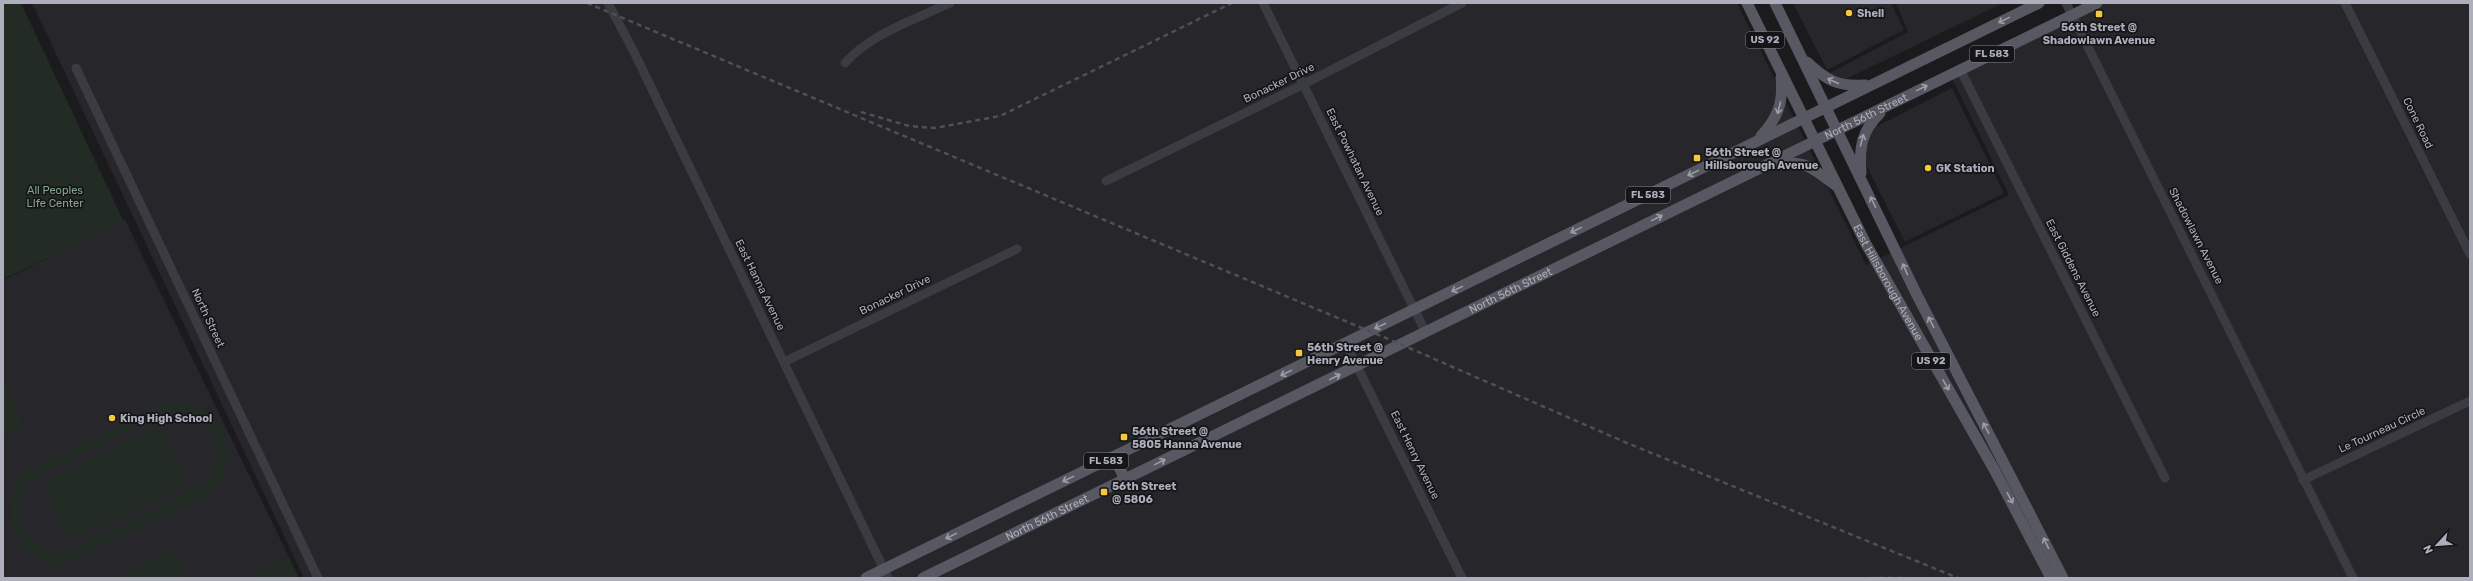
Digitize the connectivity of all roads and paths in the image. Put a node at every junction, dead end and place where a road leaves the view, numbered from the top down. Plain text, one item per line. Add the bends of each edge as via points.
1 (608, 3) edge
2 (950, 3) edge
3 (1263, 3) edge
4 (1462, 3) edge
5 (1747, 3) edge
6 (1775, 3) edge
7 (2039, 3) edge
8 (2066, 3) edge
9 (2097, 3) edge
10 (2345, 3) edge
11 (2072, 16) junction
12 (1801, 56) junction
13 (845, 63) dead end
14 (76, 68) dead end
15 (1960, 69) junction
16 (1780, 70) junction
17 (1304, 84) junction
18 (1871, 85) junction
19 (1887, 106) junction
20 (1826, 107) junction
21 (1804, 119) junction
22 (1837, 130) junction
23 (1815, 141) junction
24 (1756, 142) junction
25 (1769, 164) junction
26 (1861, 178) junction
27 (1106, 181) dead end
28 (1839, 188) junction
29 (1017, 249) dead end
30 (2470, 254) edge
31 (1414, 310) junction
32 (1425, 331) junction
33 (1346, 344) junction
34 (784, 362) junction
35 (1357, 366) junction
36 (2470, 401) edge
37 (1114, 457) junction
38 (2165, 478) dead end
39 (1125, 479) junction
40 (2303, 480) junction
41 (886, 574) edge
42 (318, 578) edge
43 (866, 578) edge
44 (923, 578) edge
45 (1462, 578) edge
46 (2051, 578) edge
47 (2063, 578) edge
48 (2353, 578) edge

1 - 34 street, East Hanna Avenue
2 - 13 street via 871,40
3 - 17 street, East Powhatan Avenue
4 - 17 street, Bonacker Drive
5 - 16 main road, East Hillsborough Avenue / US 92
6 - 12 main road, East Hillsborough Avenue / US 92
7 -> 18 main road, FL 583
8 - 11 street, Shadowlawn Avenue
9 - 11 main road, North 56th Street / FL 583
10 - 30 street, Cone Road
11 - 15 main road, North 56th Street / FL 583
11 - 40 street, Shadowlawn Avenue
18 -> 12 main road via 1848,86 1834,82 1821,75
12 - 20 main road, East Hillsborough Avenue / US 92
14 - 42 street, North Street
19 -> 15 main road, North 56th Street / FL 583
15 - 38 street, East Giddens Avenue
16 - 21 main road, East Hillsborough Avenue / US 92
16 -> 24 main road via 1782,90 1779,111 1772,124
17 - 27 street, Bonacker Drive
17 - 31 street, East Powhatan Avenue
18 - 20 main road, FL 583
19 - 22 main road, North 56th Street / FL 583
26 -> 19 main road via 1859,150 1863,134 1870,122
20 - 21 main road, FL 583
20 - 22 main road, East Hillsborough Avenue / US 92
21 - 23 main road, East Hillsborough Avenue / US 92
21 - 24 main road, FL 583
22 - 23 main road, North 56th Street / FL 583
22 - 26 main road, East Hillsborough Avenue / US 92
23 - 25 main road, North 56th Street / FL 583
23 - 28 main road, East Hillsborough Avenue / US 92
24 -> 31 main road, FL 583
25 - 28 main road via 1797,162 1809,166
32 -> 25 main road, North 56th Street / FL 583
47 -> 26 main road, East Hillsborough Avenue / US 92 via 1917,295
28 -> 46 main road, East Hillsborough Avenue / US 92 via 1880,269 1995,471
29 - 34 street, Bonacker Drive
31 - 32 street, East Powhatan Avenue
31 -> 33 main road, FL 583
32 - 35 main road, North 56th Street / FL 583
33 - 35 street, East Henry Avenue
33 -> 37 main road, FL 583
34 - 41 street, East Hanna Avenue
39 -> 35 main road, North 56th Street / FL 583
35 - 45 street, East Henry Avenue
36 - 40 street, Le Tourneau Circle
37 - 39 main road
37 -> 41 main road, FL 583
39 - 44 main road, North 56th Street / FL 583
40 - 48 street, Shadowlawn Avenue
41 - 43 main road, FL 583

